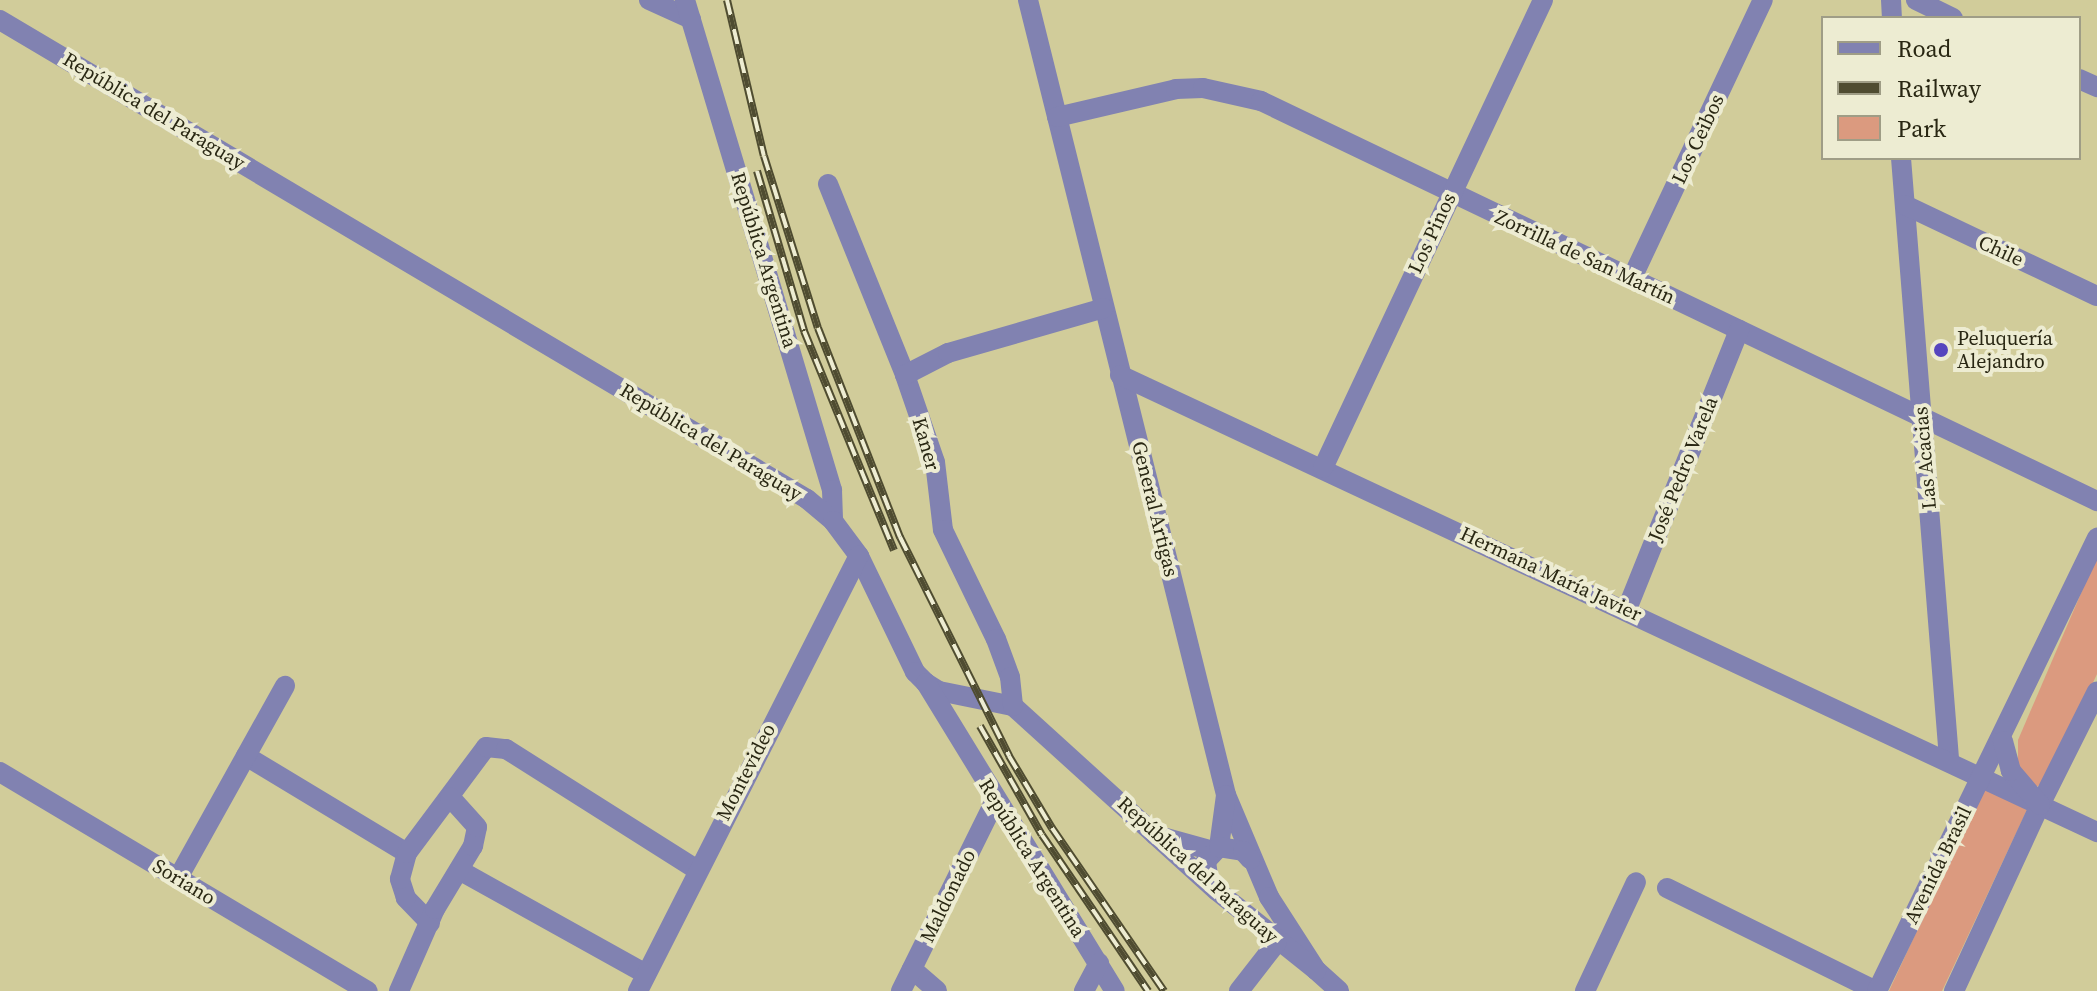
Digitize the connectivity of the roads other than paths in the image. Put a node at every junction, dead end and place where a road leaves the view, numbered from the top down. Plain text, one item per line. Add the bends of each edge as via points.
1 (649, 0) edge
2 (1028, 0) edge
3 (1543, 0) edge
4 (1763, 0) edge
5 (1916, 0) edge
6 (688, 10) edge
7 (1949, 16) edge
8 (0, 20) edge
9 (1057, 117) junction
10 (1901, 160) edge
11 (828, 184) dead end
12 (1450, 194) junction
13 (1905, 205) junction
14 (1632, 278) junction
15 (2097, 296) edge
16 (1104, 308) junction
17 (1739, 330) junction
18 (905, 375) junction
19 (1120, 375) junction
20 (1922, 419) junction
21 (1323, 468) junction
22 (2097, 501) edge
23 (833, 521) junction
24 (2097, 538) edge
25 (859, 556) junction
26 (1627, 609) junction
27 (926, 683) junction
28 (285, 686) dead end
29 (2097, 691) edge
30 (1013, 706) junction
31 (2003, 741) junction
32 (246, 756) junction
33 (1949, 759) junction
34 (0, 772) edge
35 (1981, 775) junction
36 (450, 797) junction
37 (995, 801) junction
38 (1223, 805) junction
39 (2040, 805) junction
40 (2097, 832) edge
41 (1155, 835) junction
42 (1186, 841) junction
43 (1216, 849) junction
44 (407, 853) junction
45 (1252, 865) junction
46 (696, 869) junction
47 (459, 870) junction
48 (178, 878) junction
49 (1636, 882) dead end
50 (1213, 887) junction
51 (1667, 888) dead end
52 (430, 923) junction
53 (1277, 942) junction
54 (1099, 963) junction
55 (912, 969) junction
56 (1316, 970) junction
57 (642, 982) edge
58 (368, 991) edge
59 (399, 991) edge
60 (901, 991) edge
61 (937, 991) edge
62 (1084, 991) edge
63 (1115, 991) edge
64 (1239, 991) edge
65 (1339, 991) edge
66 (1585, 991) edge
67 (1877, 991) edge
68 (1954, 991) edge

1 - 6 street
2 - 9 street, General Artigas
3 - 12 street, Los Pinos
4 - 14 street, Los Ceibos
5 - 7 street
6 - 23 street, República Argentina via 832,490
8 - 23 street, República del Paraguay via 774,479
9 - 12 street, Zorrilla de San Martín via 1176,89 1229,92 1261,101
9 - 16 street, General Artigas
10 - 13 street, Las Acacias
11 - 18 street, Kaner
12 - 14 street, Zorrilla de San Martín
12 - 21 street, Los Pinos
13 - 15 street, Chile
13 - 20 street, Las Acacias
14 - 17 street, Zorrilla de San Martín
16 - 18 street via 948,353
16 - 19 street, General Artigas
17 - 20 street, Zorrilla de San Martín
17 - 26 street, José Pedro Varela
18 - 30 street, Kaner via 935,462 943,530 996,639 1010,677
19 - 21 street, Hermana María Javier
19 - 38 street, General Artigas
20 - 22 street, Zorrilla de San Martín
20 - 33 street, Las Acacias
21 - 26 street, Hermana María Javier
23 - 25 street, República del Paraguay
24 - 31 street, Avenida Brasil
25 - 27 street, República del Paraguay via 915,672
25 - 46 street, Montevideo
26 - 33 street, Hermana María Javier
27 - 30 street via 939,691
27 - 37 street, República Argentina
28 - 32 street
29 - 39 street
30 - 41 street, República del Paraguay
31 - 35 street, Avenida Brasil
31 - 39 street via 2011,771
32 - 44 street
32 - 48 street
33 - 35 street, Hermana María Javier
34 - 48 street, Soriano
35 - 39 street, Hermana María Javier
35 - 67 street, Avenida Brasil
36 - 44 street
36 - 46 street via 486,747 506,749
36 - 47 street via 477,827
37 - 54 street, República Argentina
37 - 55 street, Maldonado
38 - 42 street
38 - 43 street
38 - 45 street, General Artigas
39 - 40 street, Hermana María Javier
39 - 68 street
41 - 42 street
41 - 50 street, República del Paraguay
42 - 43 street
43 - 45 street via 1243,851
43 - 50 street via 1206,861
44 - 52 street via 400,879 406,898
45 - 50 street via 1241,891
45 - 56 street, General Artigas
46 - 57 street, Montevideo
47 - 52 street
47 - 57 street
48 - 58 street, Soriano
49 - 66 street
50 - 53 street, República del Paraguay
51 - 67 street
52 - 59 street
53 - 56 street, República del Paraguay
53 - 64 street
54 - 62 street
54 - 63 street, República Argentina
55 - 60 street, Maldonado
55 - 61 street
56 - 65 street, General Artigas

